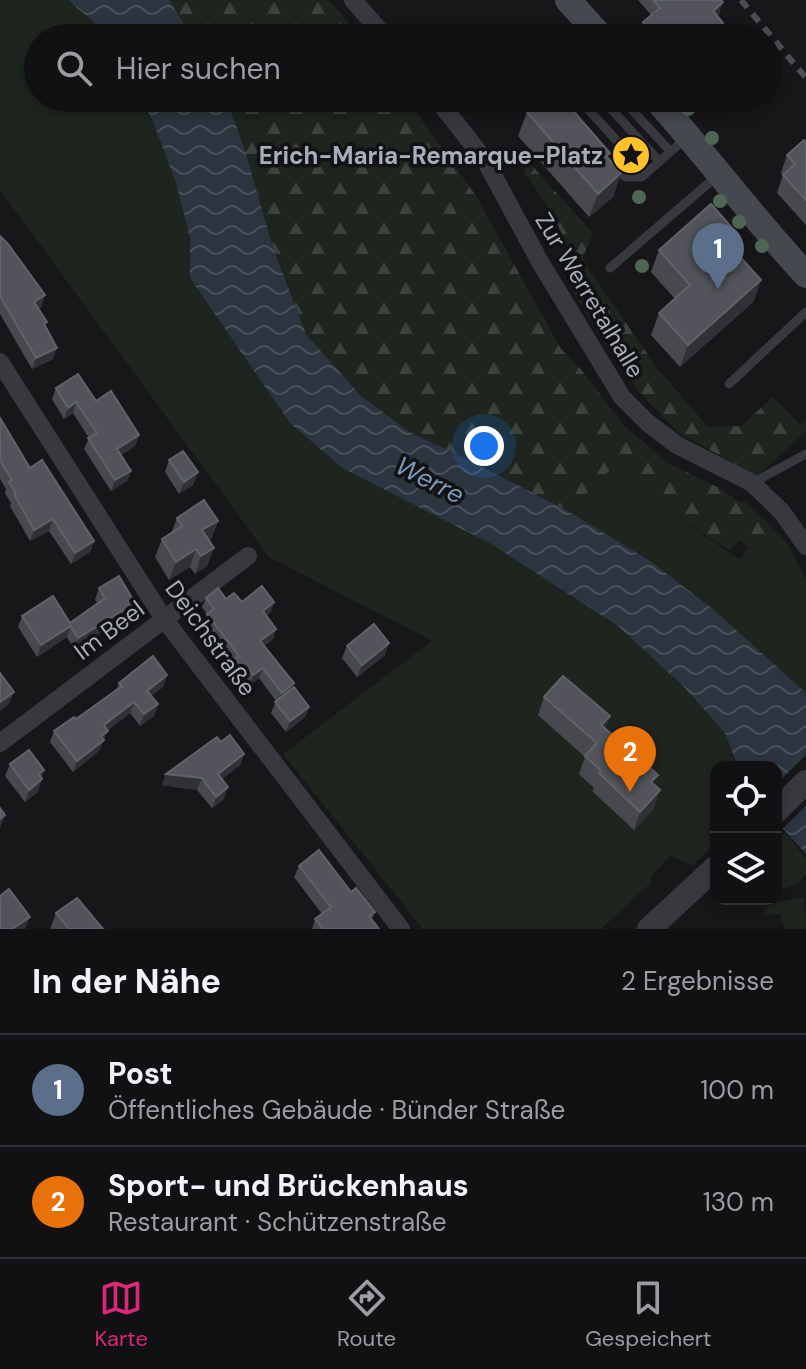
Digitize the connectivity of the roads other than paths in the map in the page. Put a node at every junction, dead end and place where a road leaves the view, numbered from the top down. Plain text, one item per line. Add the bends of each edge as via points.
1 (353, 0) edge
2 (568, 0) edge
3 (374, 24) edge
4 (589, 24) edge
5 (447, 112) edge
6 (572, 112) edge
7 (590, 112) edge
8 (614, 112) edge
9 (639, 112) edge
10 (662, 112) edge
11 (581, 129) edge
12 (679, 143) junction
13 (602, 152) edge
14 (659, 161) junction
15 (646, 173) junction
16 (718, 175) junction
17 (610, 268) dead end
18 (806, 275) edge
19 (806, 312) edge
20 (0, 362) edge
21 (729, 384) dead end
22 (806, 454) edge
23 (752, 483) junction
24 (806, 546) edge
25 (248, 556) dead end
26 (164, 619) junction
27 (0, 743) edge
28 (806, 782) edge
29 (782, 805) edge
30 (710, 873) edge
31 (401, 929) edge
32 (649, 929) edge

1 - 3 street
2 - 4 main road
5 - 23 street, Zur Werretalhalle via 485,160 622,397 677,445
6 - 11 lane
7 - 15 lane
8 - 14 lane
9 - 12 lane
10 - 12 main road
12 - 14 lane
12 - 16 main road
13 - 15 lane via 625,177
14 - 15 lane
16 - 17 lane
16 - 18 main road
19 - 21 lane
20 - 26 street, Deichstraße
22 - 23 lane
23 - 24 street, Zur Werretalhalle
25 - 26 street, Im Beel
26 - 27 street, Im Beel
26 - 31 street, Deichstraße
28 - 29 street
30 - 32 street

